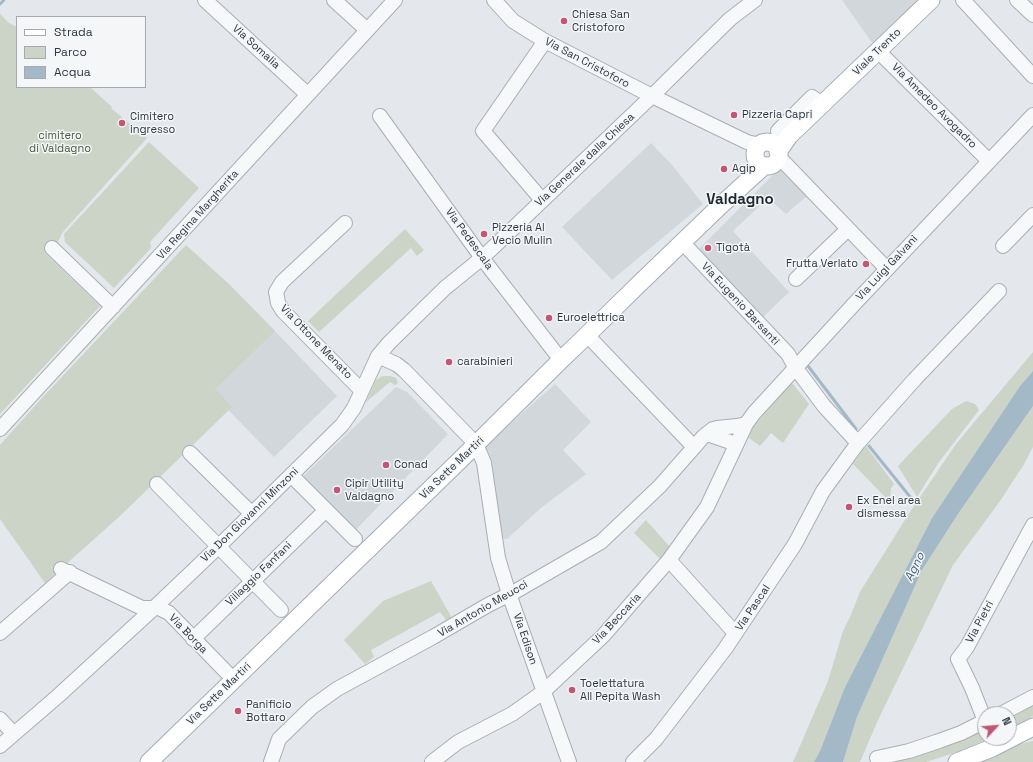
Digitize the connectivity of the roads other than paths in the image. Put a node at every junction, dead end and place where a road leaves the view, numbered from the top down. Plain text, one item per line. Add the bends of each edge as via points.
1 (205, 0) edge
2 (334, 0) edge
3 (395, 0) edge
4 (494, 0) edge
5 (755, 0) edge
6 (930, 0) edge
7 (963, 0) edge
8 (1017, 0) edge
9 (1033, 15) edge
10 (367, 30) junction
11 (545, 41) junction
12 (878, 51) junction
13 (1033, 76) edge
14 (308, 94) junction
15 (652, 96) junction
16 (1033, 115) edge
17 (380, 116) dead end
18 (768, 153) junction
19 (989, 161) junction
20 (542, 200) junction
21 (1033, 215) edge
22 (344, 223) dead end
23 (848, 229) junction
24 (682, 242) junction
25 (1003, 246) dead end
26 (52, 248) dead end
27 (482, 258) junction
28 (887, 269) junction
29 (796, 279) dead end
30 (999, 291) dead end
31 (113, 307) junction
32 (587, 335) junction
33 (378, 356) junction
34 (561, 360) junction
35 (795, 367) junction
36 (362, 390) junction
37 (746, 424) junction
38 (0, 429) edge
39 (707, 434) junction
40 (858, 443) junction
41 (476, 444) junction
42 (736, 444) junction
43 (694, 447) junction
44 (190, 453) dead end
45 (291, 475) junction
46 (157, 484) dead end
47 (326, 510) junction
48 (252, 514) junction
49 (1033, 525) edge
50 (355, 539) dead end
51 (219, 546) junction
52 (669, 560) junction
53 (253, 581) junction
54 (509, 594) junction
55 (154, 608) junction
56 (281, 610) dead end
57 (0, 633) edge
58 (735, 633) junction
59 (192, 639) junction
60 (234, 680) junction
61 (543, 692) junction
62 (1033, 697) edge
63 (979, 706) edge
64 (1016, 706) edge
65 (0, 719) edge
66 (977, 725) edge
67 (1033, 726) edge
68 (14, 734) junction
69 (0, 746) edge
70 (877, 758) dead end
71 (149, 762) edge
72 (271, 762) edge
73 (432, 762) edge
74 (569, 762) edge
75 (634, 762) edge
76 (957, 762) edge

1 - 14 street, Via Somalia
2 - 10 street
3 - 10 street, Via Regina Margherita
4 - 11 street, Via San Cristoforo via 513,21
5 - 15 street, Via Generale dalla Chiesa via 730,19
6 - 12 main road, Viale Trento
7 - 13 street
8 - 9 street
10 - 14 street, Via Regina Margherita
11 - 15 street, Via San Cristoforo
11 - 20 street via 483,131
12 - 18 main road, Viale Trento
12 - 19 street, Via Amedeo Avogadro
14 - 31 street, Via Regina Margherita
15 - 18 street, Via San Cristoforo
15 - 20 street, Via Generale dalla Chiesa
16 - 19 street, Via Luigi Galvani
17 - 27 street, Via Pedescala
18 - 23 street
18 - 24 main road, Via Sette Martiri
19 - 28 street, Via Luigi Galvani
20 - 27 street, Via Generale dalla Chiesa
21 - 25 street
22 - 36 street, Via Ottone Menato via 282,282 276,292 283,311
23 - 28 street
23 - 29 street
24 - 32 main road, Via Sette Martiri
24 - 35 street, Via Eugenio Barsanti via 788,354
26 - 31 street
27 - 33 street, Via Generale dalla Chiesa via 445,288
27 - 34 street, Via Pedescala
28 - 35 street, Via Luigi Galvani
30 - 40 street, Via Pascal
31 - 38 street, Via Regina Margherita
32 - 34 main road, Via Sette Martiri
32 - 43 street
33 - 36 street, Via Don Giovanni Minzoni
33 - 41 street via 404,370
34 - 41 main road, Via Sette Martiri
35 - 37 street, Via Luigi Galvani
35 - 40 street via 824,406
36 - 45 street, Via Don Giovanni Minzoni via 342,425
37 - 39 street, Via Antonio Meucci via 717,428
37 - 42 street, Via Beccaria
39 - 42 street
39 - 43 street, Via Antonio Meucci
40 - 58 street, Via Pascal via 823,490 795,544
41 - 54 street, Via Edison via 484,463 498,558
41 - 60 main road, Via Sette Martiri
42 - 52 street, Via Beccaria via 707,507
43 - 54 street, Via Antonio Meucci via 660,486 601,542
44 - 48 street
45 - 47 street
45 - 48 street, Via Don Giovanni Minzoni
46 - 51 street
47 - 50 street
47 - 53 street, Villaggio Fanfani
48 - 51 street, Via Don Giovanni Minzoni
49 - 63 street, Via Pietri via 958,659
51 - 53 street
51 - 55 street, Via Don Giovanni Minzoni
52 - 58 street
52 - 61 street, Via Beccaria via 602,636
53 - 56 street
53 - 59 street, Villaggio Fanfani
54 - 61 street, Via Edison
54 - 72 street, Via Antonio Meucci via 337,689 312,707 278,739
55 - 57 street, Via Borga via 142,608 65,571
55 - 59 street, Via Borga via 169,613
55 - 68 street, Via Don Giovanni Minzoni
58 - 75 street, Via Pascal via 710,670 656,739
59 - 60 street, Via Borga
60 - 71 main road, Via Sette Martiri
61 - 73 street, Via Beccaria via 512,714 458,742
61 - 74 street, Via Edison
62 - 64 street
65 - 68 street
66 - 70 street via 909,751
67 - 76 main road via 992,748
68 - 69 street, Via Don Giovanni Minzoni

